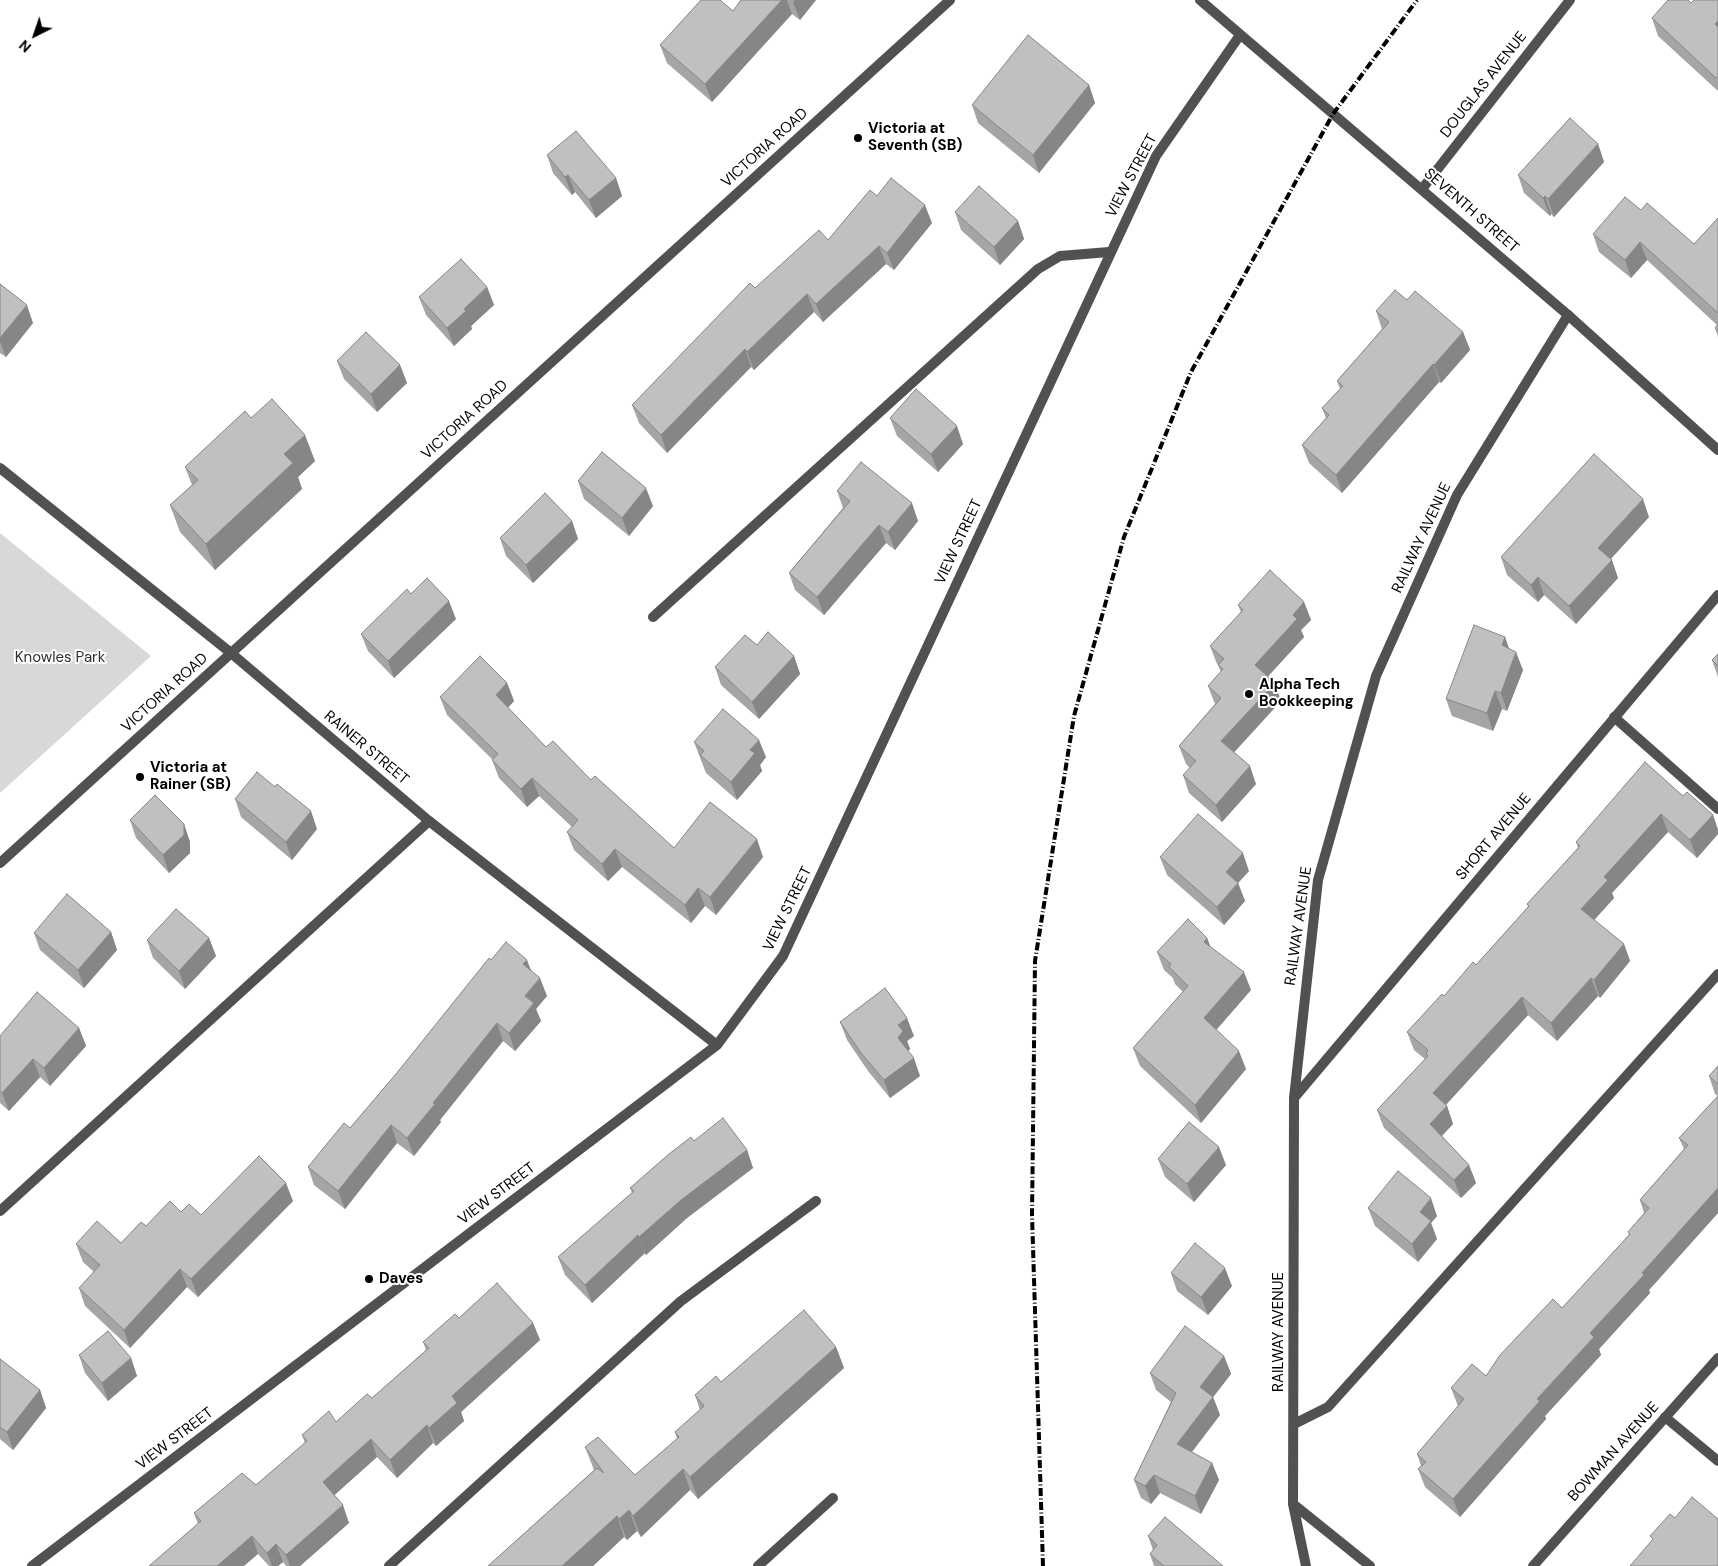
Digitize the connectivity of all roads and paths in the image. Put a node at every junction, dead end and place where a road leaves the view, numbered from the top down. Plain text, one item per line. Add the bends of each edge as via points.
1 (950, 0) edge
2 (1200, 0) edge
3 (1570, 0) edge
4 (1208, 4) edge
5 (1240, 36) junction
6 (1422, 189) junction
7 (1109, 252) junction
8 (1568, 315) junction
9 (1718, 450) edge
10 (0, 468) edge
11 (1718, 595) edge
12 (653, 617) dead end
13 (231, 653) junction
14 (1614, 718) junction
15 (1718, 809) edge
16 (429, 821) junction
17 (0, 863) edge
18 (1718, 974) edge
19 (717, 1045) junction
20 (1294, 1098) junction
21 (816, 1201) dead end
22 (0, 1211) edge
23 (1718, 1358) edge
24 (1665, 1418) junction
25 (1294, 1424) junction
26 (1718, 1461) edge
27 (833, 1498) dead end
28 (1294, 1504) junction
29 (32, 1566) edge
30 (389, 1566) edge
31 (758, 1566) edge
32 (1306, 1566) edge
33 (1370, 1566) edge
34 (1533, 1566) edge

1 - 13 street, VICTORIA ROAD
2 - 4 street, SEVENTH STREET
3 - 6 street, DOUGLAS AVENUE
4 - 5 street, SEVENTH STREET
5 - 6 street, SEVENTH STREET
5 - 7 street, VIEW STREET via 1156,156
6 - 8 street, SEVENTH STREET
7 - 12 street via 1060,256 1038,268
7 - 19 street, VIEW STREET via 783,956
8 - 9 street, SEVENTH STREET
8 - 20 street, RAILWAY AVENUE via 1457,495 1376,676 1318,880
10 - 13 street, RAINER STREET
11 - 14 street, SHORT AVENUE
13 - 16 street, RAINER STREET
13 - 17 street, VICTORIA ROAD
14 - 15 street
14 - 20 street, SHORT AVENUE
16 - 19 street, RAINER STREET
16 - 22 street
18 - 25 street via 1328,1406
19 - 29 street, VIEW STREET
20 - 25 street, RAILWAY AVENUE
21 - 30 street via 681,1301
23 - 24 street, BOWMAN AVENUE
24 - 26 street
24 - 34 street, BOWMAN AVENUE
25 - 28 street, RAILWAY AVENUE
27 - 31 street
28 - 32 street, RAILWAY AVENUE
28 - 33 street

